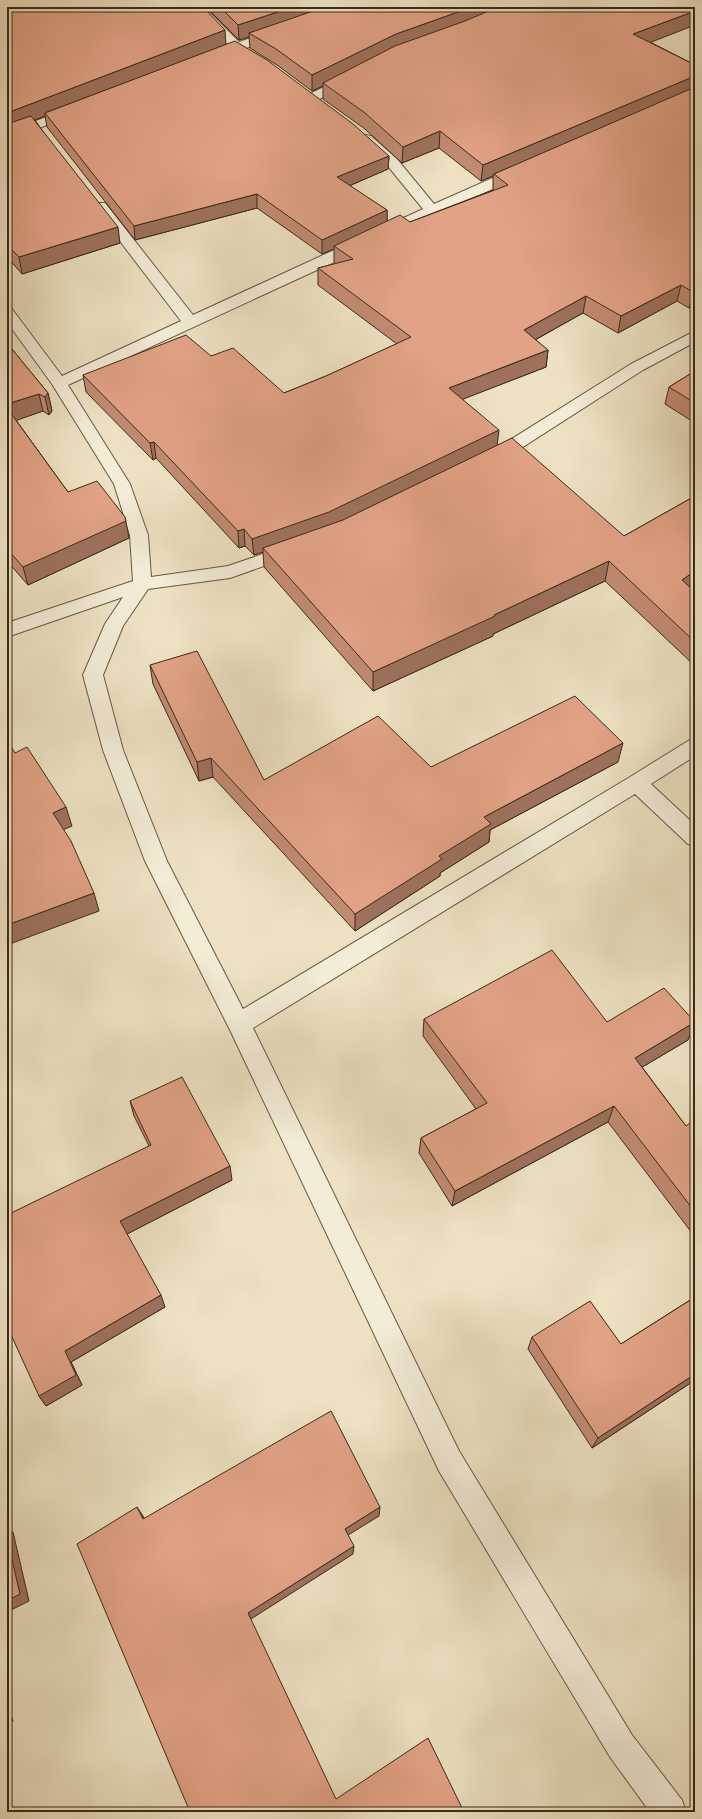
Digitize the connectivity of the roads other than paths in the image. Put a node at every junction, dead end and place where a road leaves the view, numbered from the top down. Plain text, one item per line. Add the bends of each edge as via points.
1 (197, 7) edge
2 (289, 30) edge
3 (237, 47) junction
4 (222, 52) edge
5 (249, 54) edge
6 (362, 72) edge
7 (300, 90) edge
8 (312, 98) junction
9 (88, 104) edge
10 (323, 107) edge
11 (359, 133) edge
12 (7, 136) edge
13 (531, 166) edge
14 (93, 197) edge
15 (431, 210) junction
16 (7, 312) edge
17 (191, 323) junction
18 (695, 336) edge
19 (59, 383) junction
20 (480, 465) edge
21 (306, 545) edge
22 (142, 584) junction
23 (7, 630) edge
24 (695, 746) edge
25 (637, 783) junction
26 (695, 838) edge
27 (239, 1024) junction
28 (670, 1812) edge

1 - 3 street
2 - 3 street
3 - 4 street
3 - 5 street
6 - 8 street
7 - 8 street
8 - 10 street
9 - 12 street via 41,130
11 - 15 street via 392,162
13 - 15 street
14 - 17 street
15 - 17 street
16 - 19 street
17 - 19 street
18 - 20 street via 637,367
19 - 22 street via 122,484 139,535
21 - 22 street via 230,572
22 - 23 street
22 - 27 street via 114,624 93,674 113,750 156,861
24 - 25 street
25 - 26 street
25 - 27 street
27 - 28 street via 449,1462 621,1746

